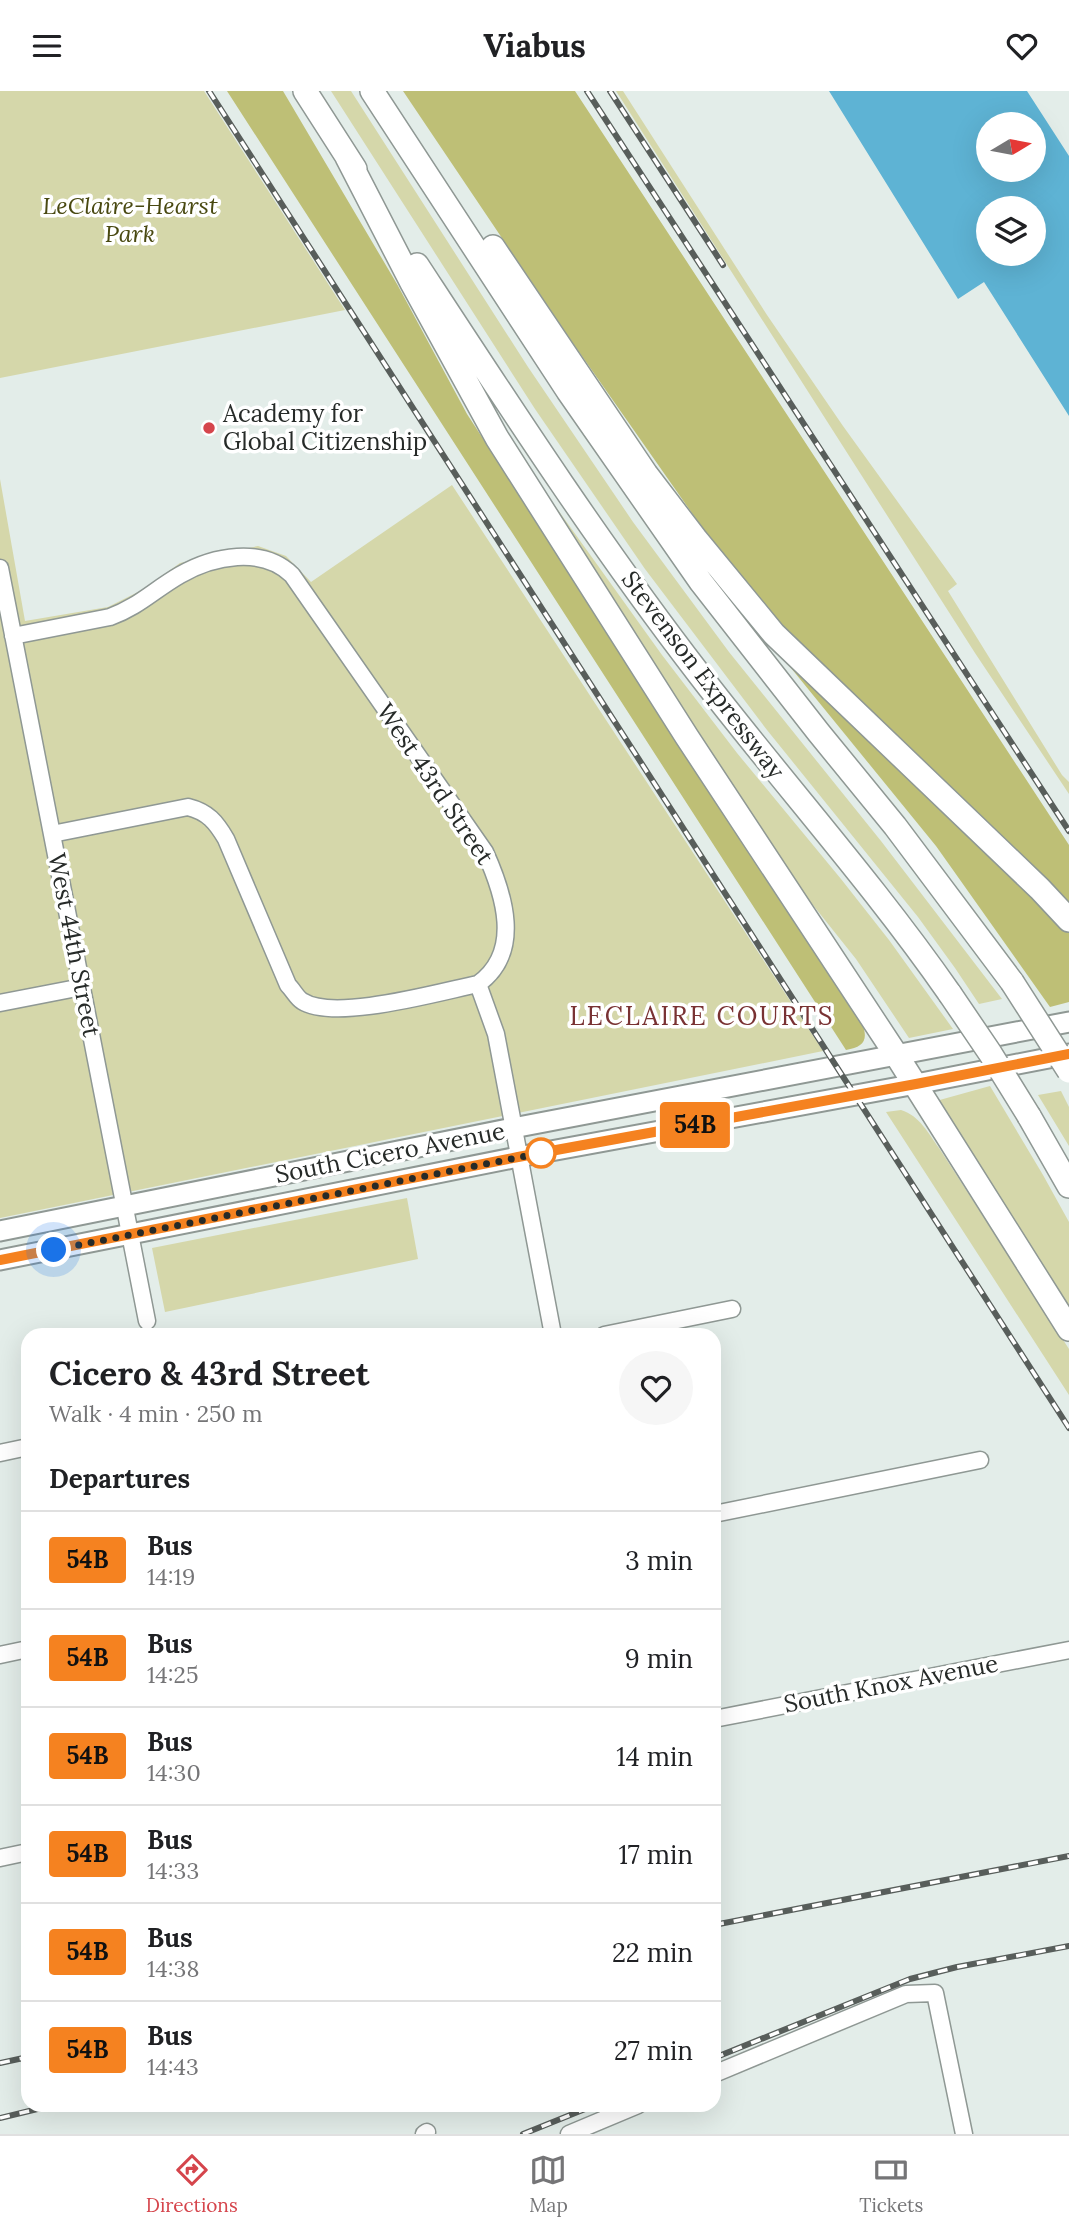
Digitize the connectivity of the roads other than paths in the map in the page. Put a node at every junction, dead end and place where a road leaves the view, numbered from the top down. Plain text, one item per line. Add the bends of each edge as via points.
1 (305, 91) edge
2 (372, 91) edge
3 (386, 112) junction
4 (347, 157) junction
5 (0, 568) edge
6 (5, 620) edge
7 (13, 636) junction
8 (52, 834) junction
9 (1069, 920) edge
10 (478, 984) junction
11 (82, 987) junction
12 (0, 1003) edge
13 (1069, 1023) edge
14 (1069, 1054) edge
15 (898, 1055) junction
16 (1069, 1071) edge
17 (916, 1084) junction
18 (513, 1128) junction
19 (518, 1157) junction
20 (1069, 1186) edge
21 (125, 1206) junction
22 (0, 1231) edge
23 (130, 1234) junction
24 (0, 1261) edge
25 (732, 1309) dead end
26 (147, 1321) dead end
27 (552, 1328) edge
28 (638, 1328) edge
29 (1069, 1329) edge
30 (21, 1448) edge
31 (0, 1453) edge
32 (980, 1460) dead end
33 (721, 1513) edge
34 (21, 1650) edge
35 (1069, 1650) edge
36 (0, 1655) edge
37 (721, 1718) edge
38 (21, 1854) edge
39 (0, 1858) edge
40 (721, 2071) edge
41 (621, 2112) edge
42 (569, 2134) edge
43 (964, 2134) edge

1 - 4 highway
2 - 3 highway
3 - 9 highway via 462,202 646,474 739,593 774,633
3 - 16 highway, bridge via 568,391 701,582 904,837 1012,982
4 - 15 highway via 497,438 687,737
4 - 20 highway, Stevenson Expressway, bridge via 613,557 698,673 907,932 990,1053
5 - 6 street, West 44th Street
6 - 7 street, West 44th Street
7 - 8 street, West 44th Street
7 - 10 street, West 43rd Street via 122,613 192,568 225,559 242,556 283,565 494,871 507,932 496,964
8 - 10 street via 188,807 202,811 217,822 226,839 288,985 301,1001 318,1008 351,1009
8 - 11 street, West 44th Street
10 - 18 street via 496,1034
11 - 12 street
11 - 21 street, West 44th Street
13 - 15 main road, South Cicero Avenue
14 - 17 main road, South Cicero Avenue
15 - 17 highway
15 - 18 main road, South Cicero Avenue
17 - 19 main road, South Cicero Avenue
17 - 29 highway
18 - 19 street
18 - 21 main road, South Cicero Avenue
19 - 23 main road, South Cicero Avenue
19 - 27 street
21 - 22 main road, South Cicero Avenue
21 - 23 street, West 44th Street
23 - 24 main road, South Cicero Avenue
23 - 26 street, West 44th Street
25 - 28 street
30 - 31 street
32 - 33 street
34 - 36 street
35 - 37 street, South Knox Avenue
38 - 39 street
40 - 43 street via 906,1994 935,1993
41 - 42 street

